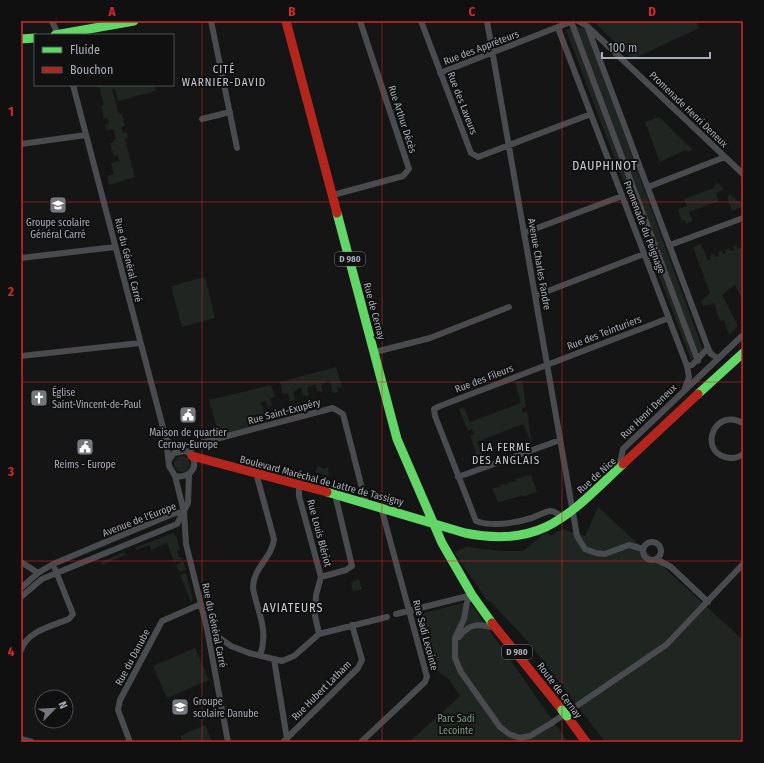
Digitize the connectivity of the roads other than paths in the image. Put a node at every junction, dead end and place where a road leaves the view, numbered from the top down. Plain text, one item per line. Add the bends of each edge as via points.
1 (52, 21) edge
2 (134, 21) edge
3 (211, 21) edge
4 (286, 21) edge
5 (360, 21) edge
6 (421, 21) edge
7 (487, 21) edge
8 (571, 21) edge
9 (578, 21) edge
10 (120, 22) edge
11 (91, 25) edge
12 (587, 26) junction
13 (558, 28) junction
14 (57, 34) edge
15 (60, 34) edge
16 (34, 38) edge
17 (21, 39) edge
18 (492, 53) junction
19 (440, 73) junction
20 (73, 86) edge
21 (230, 112) junction
22 (591, 114) junction
23 (202, 118) dead end
24 (86, 135) junction
25 (21, 144) edge
26 (509, 145) junction
27 (237, 148) dead end
28 (725, 157) junction
29 (743, 174) edge
30 (648, 187) junction
31 (333, 195) junction
32 (622, 196) junction
33 (743, 218) edge
34 (524, 233) junction
35 (670, 245) junction
36 (115, 247) junction
37 (644, 254) junction
38 (21, 258) edge
39 (535, 296) junction
40 (509, 307) dead end
41 (669, 318) junction
42 (743, 335) edge
43 (140, 342) junction
44 (708, 348) junction
45 (375, 352) junction
46 (743, 353) edge
47 (21, 356) edge
48 (718, 358) junction
49 (698, 360) junction
50 (547, 365) junction
51 (687, 366) junction
52 (686, 388) junction
53 (743, 418) edge
54 (733, 419) junction
55 (743, 423) edge
56 (166, 440) junction
57 (560, 440) junction
58 (178, 451) junction
59 (190, 454) junction
60 (743, 454) edge
61 (169, 460) junction
62 (207, 460) junction
63 (195, 465) junction
64 (619, 469) junction
65 (256, 473) junction
66 (189, 475) junction
67 (175, 476) junction
68 (458, 477) junction
69 (299, 484) junction
70 (335, 494) junction
71 (366, 504) junction
72 (381, 507) junction
73 (572, 511) junction
74 (184, 512) junction
75 (564, 518) junction
76 (431, 522) junction
77 (643, 549) junction
78 (656, 559) junction
79 (21, 562) edge
80 (53, 564) junction
81 (743, 564) edge
82 (57, 572) junction
83 (38, 573) junction
84 (321, 577) junction
85 (21, 588) edge
86 (472, 594) junction
87 (21, 598) edge
88 (708, 602) junction
89 (201, 604) junction
90 (409, 611) junction
91 (396, 614) dead end
92 (386, 617) dead end
93 (352, 625) junction
94 (497, 628) junction
95 (207, 629) junction
96 (319, 634) junction
97 (454, 647) junction
98 (21, 650) edge
99 (260, 656) junction
100 (274, 659) junction
101 (21, 739) edge
102 (285, 740) edge
103 (32, 742) edge
104 (130, 742) edge
105 (228, 742) edge
106 (361, 742) edge
107 (586, 742) edge

1 - 14 street
2 - 10 main road
3 - 21 street
4 - 31 main road, Rue de Cernay / D 980
5 - 31 street, Rue Arthur Décès via 408,169 403,176
6 - 19 street, Rue des Laveurs
7 - 18 street, Avenue Charles Fandre
8 - 13 street, Rue des Appréteurs
8 - 49 street
9 - 12 street
10 - 11 main road
11 - 15 main road
12 - 28 street, Promenade Henri Deneux
12 - 30 street, Promenade du Peignage
13 - 18 street, Rue des Appréteurs
13 - 22 street, Promenade du Peignage
16 - 17 main road
18 - 19 street, Rue des Appréteurs
18 - 26 street, Avenue Charles Fandre
19 - 26 street, Rue des Laveurs via 471,153 478,157
20 - 24 street, Rue du Général Carré
21 - 23 street
21 - 27 street
22 - 26 street
22 - 32 street, Promenade du Peignage
24 - 25 street
24 - 36 street, Rue du Général Carré
26 - 34 street, Avenue Charles Fandre
28 - 29 street, Promenade Henri Deneux
28 - 30 street
30 - 35 street, Promenade du Peignage
31 - 45 main road, Rue de Cernay / D 980
32 - 34 street
32 - 37 street, Promenade du Peignage
33 - 35 street
34 - 39 street, Avenue Charles Fandre
35 - 44 street, Promenade du Peignage
36 - 38 street
36 - 43 street, Rue du Général Carré
37 - 39 street
37 - 41 street, Promenade du Peignage
39 - 50 street, Avenue Charles Fandre
40 - 45 street via 430,338
41 - 50 street, Rue des Teinturiers
41 - 51 street, Promenade du Peignage
42 - 48 street, Rue Henri Deneux
43 - 47 street
43 - 56 street, Rue du Général Carré
44 - 48 street, Promenade du Peignage via 711,354
44 - 49 street
45 - 76 main road, Rue de Cernay / D 980 via 397,439
46 - 64 main road, Rue de Nice
48 - 52 street, Rue Henri Deneux
49 - 51 street
50 - 57 street, Avenue Charles Fandre
50 - 68 street, Rue des Fileurs via 434,410
51 - 52 street, Promenade du Peignage
52 - 64 street, Rue Henri Deneux via 623,449
53 - 54 street
54 - 55 street
54 - 60 street via 715,427 712,444 717,453 726,458 736,458
56 - 58 street
56 - 61 street, Rue du Général Carré
57 - 68 street
57 - 73 street, Avenue Charles Fandre
58 - 59 street
58 - 61 street
59 - 62 main road, Boulevard Maréchal de Lattre de Tassigny
59 - 63 street
59 - 71 street, Rue Saint-Exupéry via 197,444 333,408 343,414
61 - 67 street via 170,469
62 - 63 street
62 - 65 main road, Boulevard Maréchal de Lattre de Tassigny
63 - 66 street
64 - 73 main road, Rue de Nice
65 - 69 main road, Boulevard Maréchal de Lattre de Tassigny
65 - 99 street via 274,539 273,550 256,572 253,588 264,631
66 - 67 street
66 - 74 street, Rue du Général Carré via 188,503
67 - 74 street, Rue du Général Carré
68 - 75 street via 476,521 510,523 548,511
69 - 70 main road, Boulevard Maréchal de Lattre de Tassigny
69 - 84 street, Rue Louis Blériot via 299,496
70 - 71 main road, Boulevard Maréchal de Lattre de Tassigny
70 - 84 street via 352,566
71 - 72 main road, Boulevard Maréchal de Lattre de Tassigny
72 - 76 main road, Boulevard Maréchal de Lattre de Tassigny
72 - 90 street, Rue Sadi Lecointe
73 - 75 main road, Rue de Nice
73 - 77 street, Avenue Charles Fandre via 578,540 590,551 605,554 628,545
74 - 80 street, Avenue de l'Europe via 175,513
74 - 82 street, Avenue de l'Europe via 177,524
74 - 89 street, Rue du Général Carré via 186,544
75 - 76 main road, Rue de Nice via 528,533 501,537 463,533
76 - 86 main road, Rue de Cernay / D 980
77 - 78 street via 647,559
77 - 78 street via 648,543 656,543 661,550 660,556
78 - 88 street via 671,567
79 - 83 street
80 - 82 street
80 - 83 street, Avenue de l'Europe
81 - 88 street
82 - 87 street, Avenue de l'Europe via 42,579
82 - 98 street via 73,614 69,619 30,636
83 - 85 street, Avenue de l'Europe
84 - 96 street, Rue Louis Blériot via 316,595 315,616
86 - 90 street
86 - 94 main road, Route de Cernay / D 980
86 - 97 street via 467,602
88 - 97 street via 666,645 530,736 520,738 500,727 461,672 455,658
89 - 95 street, Rue du Général Carré
89 - 104 street, Rue du Danube via 162,621 120,700 118,710
90 - 91 street
90 - 106 street, Rue Sadi Lecointe via 426,680
92 - 93 street
93 - 96 street
93 - 102 street, Rue Hubert Latham via 362,660 358,668
94 - 97 street via 473,625 463,632
94 - 107 main road, Route de Cernay / D 980
95 - 99 street via 231,646
95 - 105 street, Rue du Général Carré
96 - 100 street via 294,656 282,661
99 - 100 street
100 - 102 street
101 - 103 street

